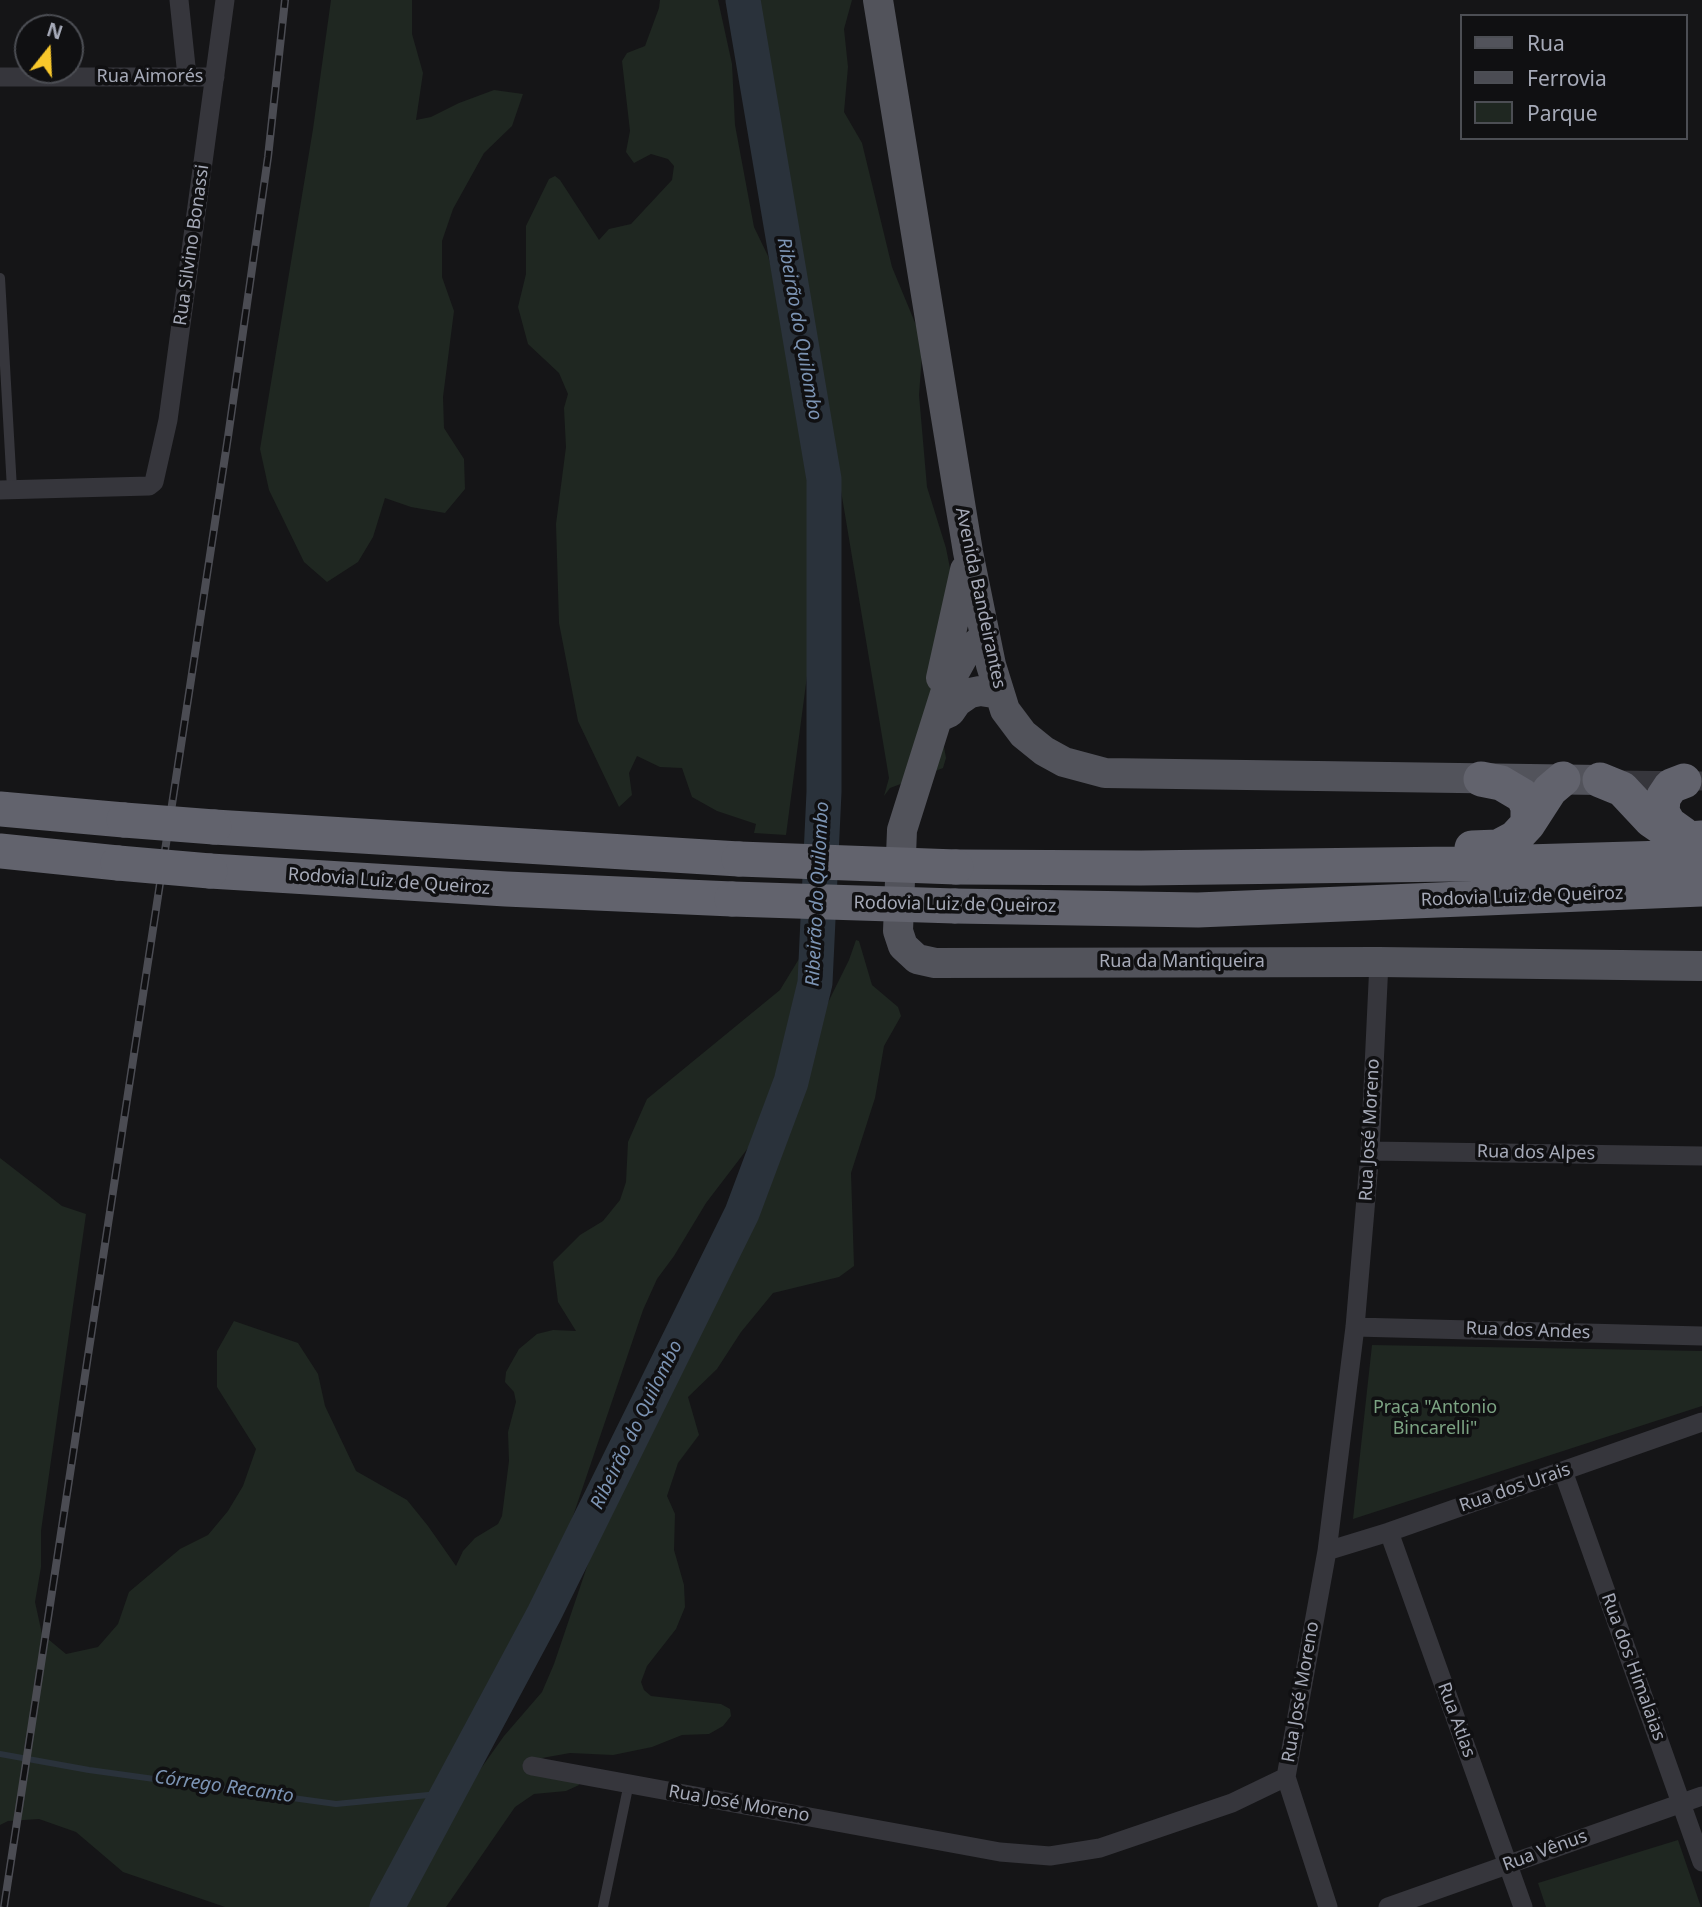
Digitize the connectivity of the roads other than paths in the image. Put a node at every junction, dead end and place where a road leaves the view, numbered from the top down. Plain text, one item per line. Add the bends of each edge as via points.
1 (179, 0) edge
2 (225, 0) edge
3 (878, 0) edge
4 (187, 76) junction
5 (0, 77) edge
6 (215, 77) junction
7 (0, 278) edge
8 (6, 489) edge
9 (968, 552) junction
10 (987, 645) junction
11 (1000, 694) junction
12 (939, 716) junction
13 (1481, 779) junction
14 (1563, 779) junction
15 (1600, 780) junction
16 (1693, 781) edge
17 (0, 808) edge
18 (1528, 824) junction
19 (1697, 845) edge
20 (0, 851) edge
21 (1170, 867) junction
22 (1702, 889) edge
23 (1379, 962) junction
24 (1702, 966) edge
25 (1370, 1151) junction
26 (1702, 1156) edge
27 (1355, 1327) junction
28 (1702, 1336) edge
29 (1702, 1422) edge
30 (1563, 1471) junction
31 (1389, 1532) junction
32 (1326, 1552) junction
33 (532, 1766) dead end
34 (1286, 1777) junction
35 (629, 1783) junction
36 (1702, 1796) edge
37 (1681, 1803) junction
38 (1702, 1862) edge
39 (1508, 1865) junction
40 (603, 1907) edge
41 (1328, 1907) edge
42 (1388, 1907) edge
43 (1523, 1907) edge

1 - 4 street
2 - 6 street, Rua Silvino Bonassi
3 - 9 main road, Avenida Bandeirantes
4 - 5 street, Rua Aimorés
4 - 6 street, Rua Aimorés
6 - 8 street, Rua Silvino Bonassi via 168,420 155,478 149,486
7 - 8 lane
9 - 10 main road, Avenida Bandeirantes
9 - 12 main road via 936,701
10 - 11 main road, Avenida Bandeirantes
10 - 12 main road, Rua da Mantiqueira via 969,649 957,666
11 - 12 main road via 970,693
11 - 13 main road, Avenida Bandeirantes via 1004,710 1044,751 1064,762 1105,773
12 - 23 main road, Rua da Mantiqueira via 902,830 898,931 917,959 935,963
13 - 14 main road, Avenida Bandeirantes
13 - 18 highway via 1501,783 1523,796
14 - 15 main road, Avenida Bandeirantes
14 - 18 highway
15 - 16 street
15 - 19 highway via 1622,789 1667,831
16 - 19 highway via 1671,786 1663,798 1662,812
17 - 21 highway, Rodovia Luiz de Queiroz, bridge via 214,827 739,859 956,867
18 - 21 highway via 1498,847 1297,855
19 - 21 highway, Rodovia Luiz de Queiroz via 1455,864
20 - 22 highway, Rodovia Luiz de Queiroz, bridge via 506,889 956,906 1198,910
23 - 24 main road, Rua da Mantiqueira
23 - 25 street, Rua José Moreno
25 - 26 street, Rua dos Alpes
25 - 27 street, Rua José Moreno
27 - 28 street, Rua dos Andes
27 - 32 street, Rua José Moreno
29 - 30 street, Rua dos Urais
30 - 31 street, Rua dos Urais
30 - 37 street, Rua dos Himalaias
31 - 32 street, Rua dos Urais
31 - 39 street, Rua Atlas
32 - 34 street, Rua José Moreno
33 - 35 street, Rua José Moreno
34 - 35 street, Rua José Moreno via 1232,1803 1113,1843 1050,1856 1000,1852
34 - 41 street
35 - 40 lane
36 - 37 street, Rua Vênus
37 - 38 street, Rua dos Himalaias
37 - 39 street, Rua Vênus
39 - 42 street, Rua Vênus
39 - 43 street, Rua Atlas

